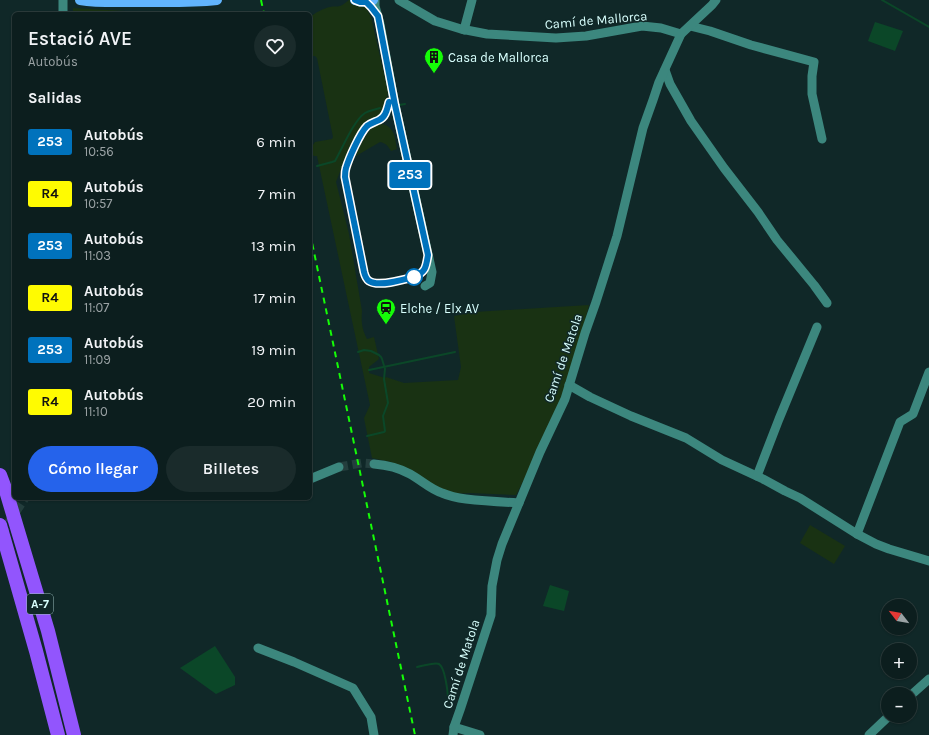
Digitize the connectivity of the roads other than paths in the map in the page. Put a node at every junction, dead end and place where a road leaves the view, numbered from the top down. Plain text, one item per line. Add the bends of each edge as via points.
1 (63, 0) edge
2 (80, 0) edge
3 (217, 0) edge
4 (355, 0) edge
5 (400, 0) edge
6 (472, 0) edge
7 (716, 0) edge
8 (371, 1) edge
9 (63, 12) edge
10 (690, 26) junction
11 (464, 30) junction
12 (681, 34) junction
13 (665, 70) junction
14 (822, 139) dead end
15 (425, 286) dead end
16 (827, 303) dead end
17 (817, 327) dead end
18 (929, 372) edge
19 (569, 385) junction
20 (374, 464) tunnel mouth
21 (339, 467) tunnel mouth
22 (0, 475) edge
23 (757, 476) junction
24 (312, 478) edge
25 (519, 503) junction
26 (0, 525) edge
27 (858, 534) junction
28 (929, 561) edge
29 (258, 648) dead end
30 (929, 679) edge
31 (917, 690) edge
32 (881, 723) edge
33 (453, 731) edge
34 (58, 735) edge
35 (74, 735) edge
36 (374, 735) edge
37 (480, 735) edge
38 (868, 735) edge

1 - 9 street
2 - 3 main road
4 - 8 main road
5 - 11 street, Camí de Mallorca via 435,20
6 - 11 street
7 - 10 street, Camí de Matola
8 - 15 street via 371,7 378,16 432,272 430,283
10 - 12 street, Camí de Matola
10 - 14 street via 814,62 812,94
11 - 12 street, Camí de Mallorca via 556,38 586,36 642,26
12 - 13 street, Camí de Matola
13 - 16 street via 691,121 777,240
13 - 19 street, Camí de Matola via 643,128 617,236
17 - 23 street
18 - 27 street via 912,414 900,422
19 - 23 street via 630,416 686,438 722,460
19 - 25 street, Camí de Matola
20 - 25 street via 399,469 443,494 488,502
21 - 24 street
22 - 35 highway, A-7 via 48,631
23 - 27 street via 800,498
25 - 33 street, Camí de Matola via 497,560 492,586 491,616
26 - 34 highway, A-7
27 - 28 street via 882,547
29 - 36 street via 353,688 371,718
30 - 31 street
32 - 38 street
33 - 37 street

